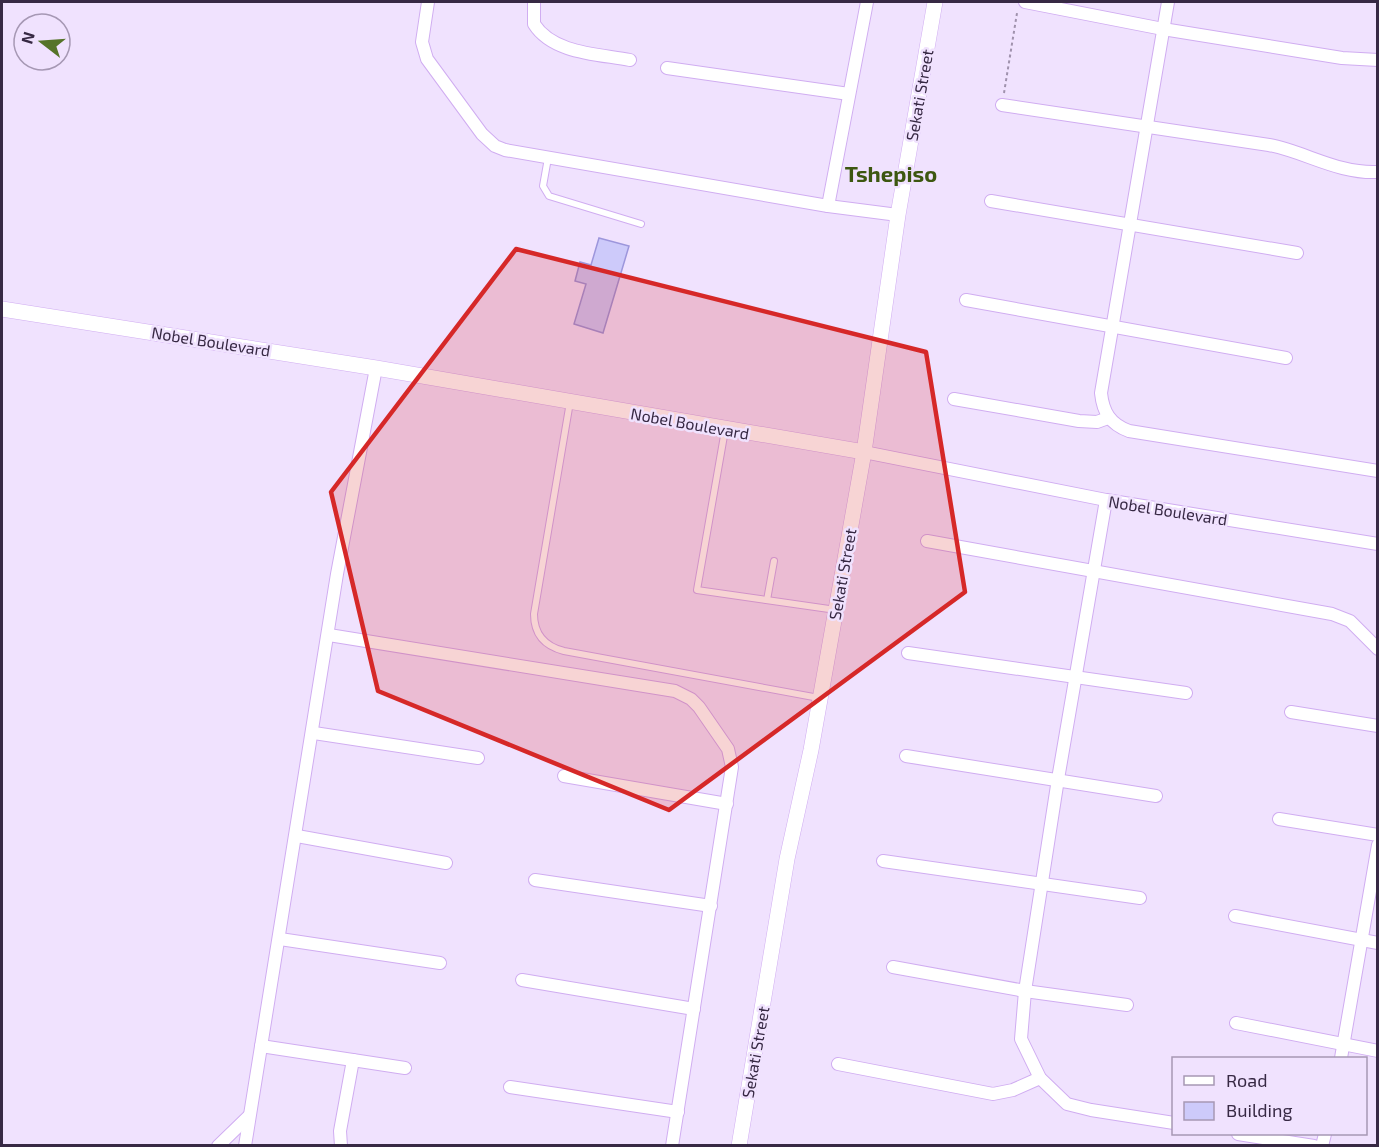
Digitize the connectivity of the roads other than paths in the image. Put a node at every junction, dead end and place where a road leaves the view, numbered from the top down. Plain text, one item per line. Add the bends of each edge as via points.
1 (428, 2) edge
2 (534, 2) edge
3 (867, 2) edge
4 (935, 2) edge
5 (1025, 2) edge
6 (1168, 2) edge
7 (1163, 29) junction
8 (630, 60) dead end
9 (1377, 60) edge
10 (667, 68) dead end
11 (849, 94) junction
12 (1002, 105) road end
13 (1145, 129) junction
14 (548, 157) junction
15 (1377, 172) edge
16 (991, 201) dead end
17 (828, 206) junction
18 (898, 215) junction
19 (641, 224) dead end
20 (1130, 226) junction
21 (1297, 253) dead end
22 (966, 300) dead end
23 (2, 309) edge
24 (1113, 326) junction
25 (1286, 358) dead end
26 (376, 368) junction
27 (954, 399) dead end
28 (571, 402) junction
29 (1108, 418) junction
30 (725, 429) junction
31 (864, 452) junction
32 (1377, 471) edge
33 (1106, 500) junction
34 (927, 541) dead end
35 (1377, 544) edge
36 (774, 561) dead end
37 (1094, 572) junction
38 (767, 600) junction
39 (836, 610) junction
40 (329, 635) junction
41 (1377, 649) edge
42 (908, 653) dead end
43 (1075, 675) junction
44 (1186, 693) dead end
45 (820, 698) junction
46 (1291, 712) dead end
47 (1377, 726) edge
48 (314, 733) junction
49 (906, 756) dead end
50 (478, 758) dead end
51 (564, 776) dead end
52 (1058, 779) junction
53 (1156, 796) dead end
54 (727, 804) junction
55 (1280, 819) dead end
56 (1377, 835) edge
57 (297, 836) junction
58 (1377, 845) edge
59 (883, 861) dead end
60 (446, 863) dead end
61 (535, 880) dead end
62 (1043, 883) junction
63 (1140, 898) dead end
64 (711, 906) junction
65 (1235, 916) dead end
66 (280, 939) junction
67 (1361, 940) junction
68 (1377, 943) edge
69 (440, 963) dead end
70 (893, 967) dead end
71 (522, 980) dead end
72 (1025, 991) junction
73 (1126, 1005) dead end
74 (694, 1009) junction
75 (1236, 1023) dead end
76 (261, 1046) junction
77 (1343, 1046) junction
78 (1377, 1050) edge
79 (1341, 1057) edge
80 (353, 1060) junction
81 (838, 1064) dead end
82 (405, 1068) dead end
83 (1040, 1078) junction
84 (510, 1087) dead end
85 (678, 1113) junction
86 (249, 1116) junction
87 (1172, 1123) edge
88 (1244, 1135) edge
89 (218, 1146) edge
90 (245, 1146) edge
91 (341, 1146) edge
92 (672, 1146) edge
93 (739, 1146) edge
94 (1314, 1146) edge

1 - 14 street via 424,51 482,134 505,150
2 - 8 street via 534,24 548,40
3 - 11 street
4 - 18 street, Sekati Street
5 - 7 street
6 - 7 street
7 - 9 street via 1342,58
7 - 13 street
10 - 11 street
11 - 17 street
12 - 13 street
13 - 15 street via 1269,145 1329,166
13 - 20 street
14 - 17 street
14 - 19 lane via 543,186 549,196
16 - 20 street
17 - 18 street
18 - 31 street, Sekati Street
20 - 21 street
20 - 24 street
22 - 24 street
23 - 26 street, Nobel Boulevard
24 - 25 street
24 - 29 street via 1101,393
26 - 28 street, Nobel Boulevard
26 - 40 street
27 - 29 street via 1079,421
28 - 30 street, Nobel Boulevard
28 - 45 lane via 534,614 538,635 552,648 564,651
29 - 32 street via 1129,431
30 - 31 street, Nobel Boulevard
30 - 38 lane via 696,590
31 - 33 street, Nobel Boulevard
31 - 39 street, Sekati Street
33 - 35 street, Nobel Boulevard
33 - 37 street
34 - 37 street
36 - 38 lane
37 - 41 street via 1332,614 1350,621
37 - 43 street
38 - 39 lane
39 - 45 street, Sekati Street
40 - 48 street
40 - 54 street via 683,694 699,707 731,755
42 - 43 street
43 - 44 street
43 - 52 street
45 - 93 street, Sekati Street via 787,859
46 - 47 street
48 - 50 street
48 - 57 street
49 - 52 street
51 - 54 street
52 - 53 street
52 - 62 street
54 - 64 street
55 - 56 street
57 - 60 street
57 - 66 street
58 - 67 street
59 - 62 street
61 - 64 street
62 - 63 street
62 - 72 street
64 - 74 street
65 - 67 street
66 - 69 street
66 - 76 street
67 - 68 street
67 - 77 street
70 - 72 street
71 - 74 street
72 - 73 street
72 - 83 street via 1021,1040
74 - 85 street
75 - 77 street
76 - 80 street
76 - 86 street
77 - 78 street
77 - 79 street
80 - 82 street
80 - 91 street via 340,1131
81 - 83 street via 993,1094
83 - 87 street via 1067,1104
84 - 85 street
85 - 92 street
86 - 89 street
86 - 90 street
88 - 94 street

